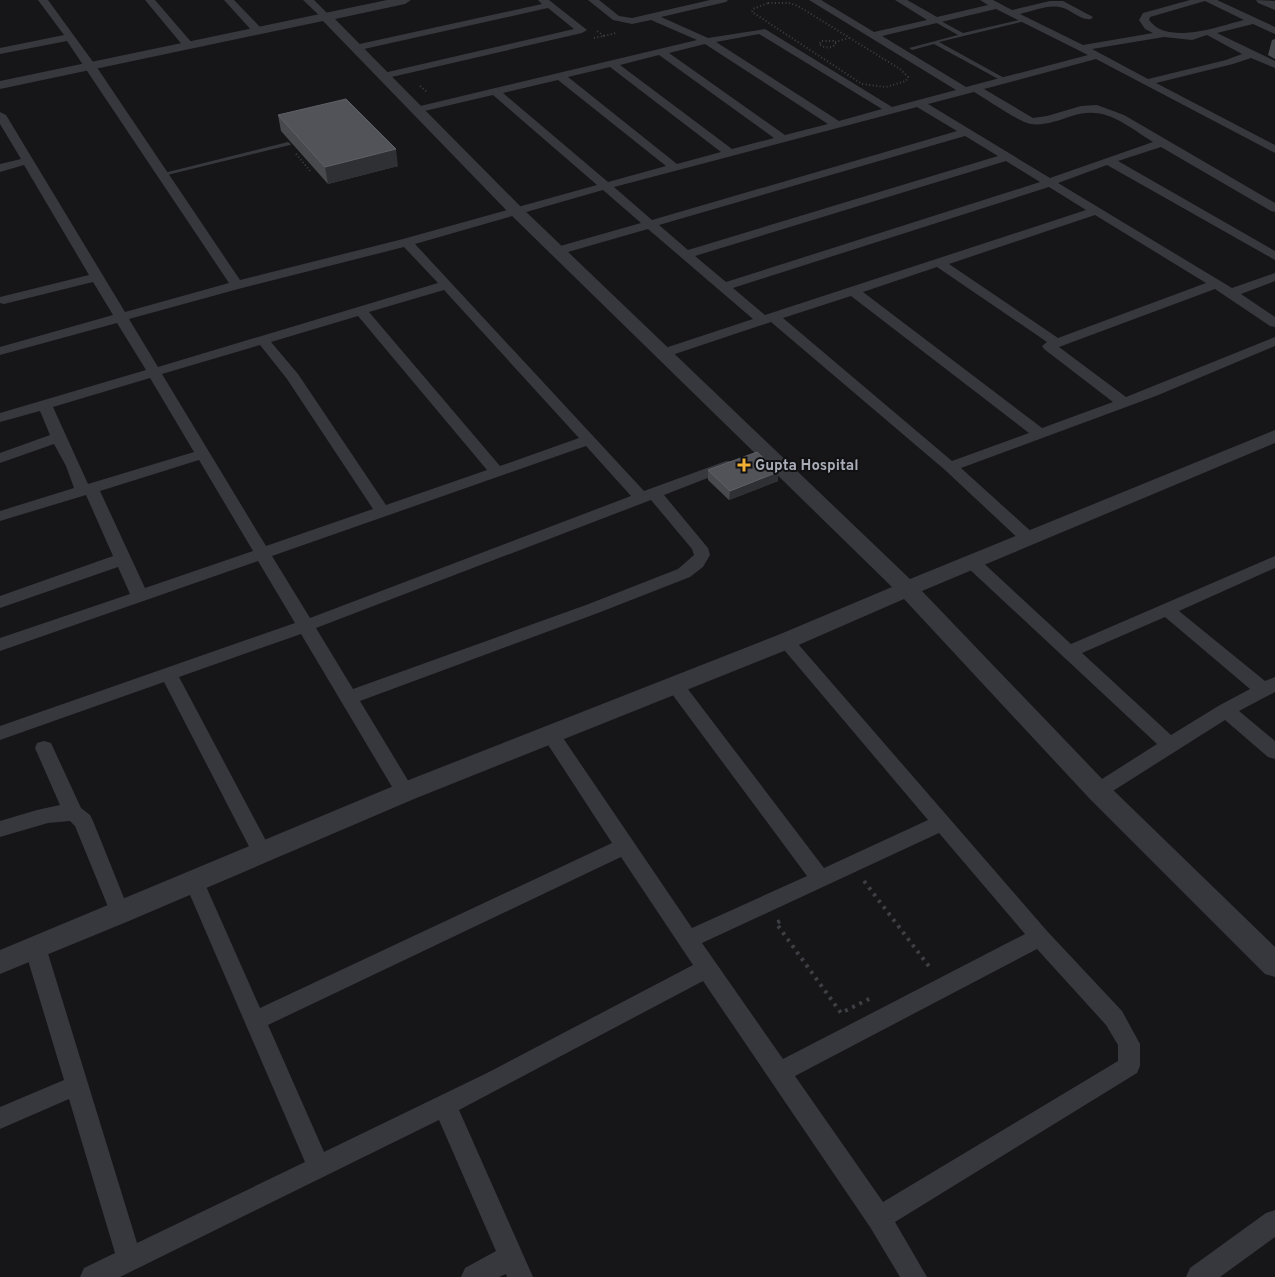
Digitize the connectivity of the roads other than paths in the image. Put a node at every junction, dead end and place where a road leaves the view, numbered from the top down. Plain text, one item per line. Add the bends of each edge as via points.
1 (44, 0) edge
2 (150, 0) edge
3 (229, 0) edge
4 (308, 0) edge
5 (405, 0) edge
6 (593, 0) edge
7 (723, 0) edge
8 (814, 0) edge
9 (900, 0) edge
10 (985, 0) edge
11 (1201, 0) edge
12 (1209, 0) edge
13 (1262, 0) edge
14 (546, 3) edge
15 (996, 6) junction
16 (1275, 6) edge
17 (1011, 13) junction
18 (325, 16) junction
19 (652, 17) junction
20 (1088, 17) dead end
21 (1024, 20) junction
22 (937, 21) junction
23 (1254, 21) junction
24 (257, 30) junction
25 (1275, 31) edge
26 (1208, 32) junction
27 (1164, 34) junction
28 (962, 35) junction
29 (875, 36) junction
30 (70, 37) junction
31 (707, 41) junction
32 (935, 42) junction
33 (188, 45) junction
34 (355, 48) junction
35 (912, 48) dead end
36 (1082, 48) junction
37 (0, 51) edge
38 (662, 52) junction
39 (1275, 54) edge
40 (1094, 55) junction
41 (1255, 56) junction
42 (612, 64) junction
43 (1275, 65) edge
44 (91, 66) junction
45 (383, 76) junction
46 (560, 76) junction
47 (1004, 80) junction
48 (1147, 82) junction
49 (0, 86) edge
50 (970, 90) junction
51 (496, 92) junction
52 (919, 103) junction
53 (416, 110) junction
54 (890, 110) junction
55 (0, 115) edge
56 (836, 124) junction
57 (4, 130) edge
58 (967, 132) junction
59 (783, 139) junction
60 (1162, 143) junction
61 (288, 144) edge
62 (1272, 145) edge
63 (730, 153) junction
64 (1007, 157) junction
65 (28, 161) junction
66 (1109, 161) junction
67 (0, 168) edge
68 (675, 168) junction
69 (163, 174) junction
70 (1049, 183) junction
71 (606, 186) junction
72 (1275, 208) edge
73 (515, 210) junction
74 (1096, 211) junction
75 (649, 224) junction
76 (407, 242) junction
77 (557, 251) junction
78 (685, 254) junction
79 (1275, 256) edge
80 (939, 263) junction
81 (96, 277) junction
82 (1275, 277) edge
83 (1216, 284) junction
84 (237, 285) junction
85 (446, 285) junction
86 (724, 287) junction
87 (853, 291) junction
88 (1231, 293) junction
89 (1, 298) edge
90 (360, 310) junction
91 (120, 318) junction
92 (768, 319) junction
93 (1275, 323) edge
94 (262, 339) junction
95 (1275, 341) edge
96 (1057, 343) junction
97 (0, 352) edge
98 (664, 353) junction
99 (153, 373) junction
100 (1124, 403) junction
101 (44, 405) junction
102 (0, 418) edge
103 (1040, 434) junction
104 (58, 438) junction
105 (1274, 438) edge
106 (589, 440) junction
107 (766, 450) junction
108 (202, 454) junction
109 (0, 458) edge
110 (950, 467) junction
111 (497, 472) junction
112 (87, 489) junction
113 (647, 496) junction
114 (383, 512) junction
115 (0, 516) edge
116 (1029, 539) junction
117 (262, 555) junction
118 (123, 559) junction
119 (972, 562) junction
120 (1275, 562) edge
121 (907, 589) junction
122 (140, 596) junction
123 (0, 602) edge
124 (1166, 609) junction
125 (305, 626) junction
126 (786, 642) junction
127 (0, 645) edge
128 (1069, 652) junction
129 (169, 674) junction
130 (675, 685) junction
131 (1269, 687) edge
132 (348, 698) junction
133 (1226, 710) junction
134 (0, 734) edge
135 (550, 734) junction
136 (1170, 746) junction
137 (44, 748) dead end
138 (1275, 752) edge
139 (1098, 791) junction
140 (405, 792) junction
141 (73, 813) junction
142 (943, 822) junction
143 (0, 829) edge
144 (625, 846) junction
145 (262, 852) junction
146 (821, 879) junction
147 (194, 881) junction
148 (120, 913) junction
149 (1040, 937) junction
150 (688, 940) junction
151 (35, 947) junction
152 (0, 962) edge
153 (1275, 966) edge
154 (707, 968) junction
155 (255, 1021) junction
156 (779, 1073) junction
157 (76, 1085) junction
158 (445, 1106) junction
159 (0, 1118) edge
160 (319, 1167) junction
161 (879, 1218) junction
162 (1275, 1222) edge
163 (129, 1260) junction
164 (516, 1267) edge
165 (93, 1277) edge
166 (474, 1277) edge
167 (914, 1277) edge
168 (1199, 1277) edge

1 - 30 street
2 - 33 street
3 - 24 street
4 - 18 street
5 - 18 street
6 - 19 street via 621,20
7 - 19 street
8 - 29 street
9 - 22 street
10 - 15 street
10 - 40 street
11 - 27 street via 1146,15 1144,20 1149,27
12 - 23 street
13 - 16 street
14 - 34 street
14 - 45 street via 582,30
15 - 17 street
15 - 22 street
17 - 20 street via 1063,4
17 - 21 street
18 - 24 street
18 - 34 street
19 - 31 street
21 - 28 lane
21 - 36 street
22 - 28 lane
22 - 29 street
23 - 25 street
23 - 26 street
24 - 33 street
26 - 27 street via 1192,37
26 - 41 street
27 - 36 street
28 - 32 lane
29 - 50 street
30 - 37 street
30 - 44 street
31 - 38 street
31 - 54 street via 761,31
31 - 56 street
32 - 35 lane
32 - 47 lane
33 - 44 street
34 - 45 street
36 - 40 street
38 - 42 street
38 - 59 street
39 - 41 street
40 - 47 street
40 - 48 street
41 - 43 street
41 - 48 street
42 - 46 street
42 - 63 street
44 - 49 street
44 - 69 street
45 - 53 street
46 - 51 street
46 - 68 street
47 - 50 street
48 - 62 street
50 - 52 street
50 - 60 street via 1031,121 1088,109 1105,110
51 - 53 street
51 - 71 street
52 - 54 street
52 - 58 street
53 - 73 street
54 - 56 street
55 - 57 street
56 - 59 street
57 - 65 street
58 - 64 street
58 - 75 street
59 - 63 street
60 - 66 street
60 - 72 street
61 - 69 lane
63 - 68 street
64 - 70 street
64 - 78 street
65 - 67 street
65 - 81 street
66 - 70 street
66 - 79 street
68 - 71 street
69 - 84 street
70 - 74 street
70 - 86 street
71 - 73 street
71 - 75 street
73 - 76 street
73 - 77 street
74 - 80 street
74 - 83 street
75 - 77 street
75 - 78 street
76 - 84 street
76 - 85 street
77 - 98 street
78 - 86 street
80 - 87 street
80 - 96 street
81 - 89 street
81 - 91 street
82 - 88 street
83 - 88 street
83 - 96 street
84 - 91 street
85 - 90 street
85 - 106 street
86 - 92 street
87 - 92 street
87 - 103 street
88 - 93 street
90 - 94 street
90 - 111 street
91 - 97 street
91 - 99 street
92 - 98 street
92 - 110 street
94 - 99 street
94 - 114 street via 293,377
95 - 100 street
96 - 100 street via 1049,346
98 - 107 street
99 - 101 street
99 - 108 street
100 - 103 street
101 - 102 street
101 - 104 street
103 - 110 street
104 - 109 street
104 - 112 street
105 - 116 street
106 - 111 street
106 - 113 street
107 - 113 street
107 - 121 street
108 - 112 street
108 - 117 street
110 - 116 street
111 - 114 street
112 - 115 street
112 - 118 street
113 - 125 street
113 - 132 street via 700,548 702,555 684,573
114 - 117 street
116 - 119 street
117 - 122 street
117 - 125 street
118 - 122 street
118 - 123 street
119 - 121 street
119 - 128 street
120 - 124 street
121 - 126 street
121 - 139 street
122 - 127 street
124 - 128 street
124 - 131 street
125 - 129 street
125 - 132 street
126 - 130 street
126 - 142 street
128 - 136 street
129 - 134 street
129 - 145 street
130 - 135 street
130 - 146 street
131 - 133 street
132 - 140 street
133 - 136 street
133 - 138 street
135 - 140 street
135 - 144 street
136 - 139 street
137 - 141 street
139 - 153 street
140 - 145 street
141 - 143 street via 29,819
141 - 148 street via 83,821
142 - 146 street
142 - 149 street
144 - 150 street
144 - 155 street
145 - 147 street
146 - 150 street
147 - 148 street
147 - 155 street
148 - 151 street
149 - 156 street
149 - 161 street via 1114,1018 1129,1044 1129,1066
150 - 154 street
151 - 152 street
151 - 157 street
154 - 156 street
154 - 158 street
155 - 160 street
156 - 161 street
157 - 159 street
157 - 163 street
158 - 160 street
158 - 164 street
160 - 163 street
161 - 167 street
162 - 168 street
163 - 165 street
164 - 166 street

